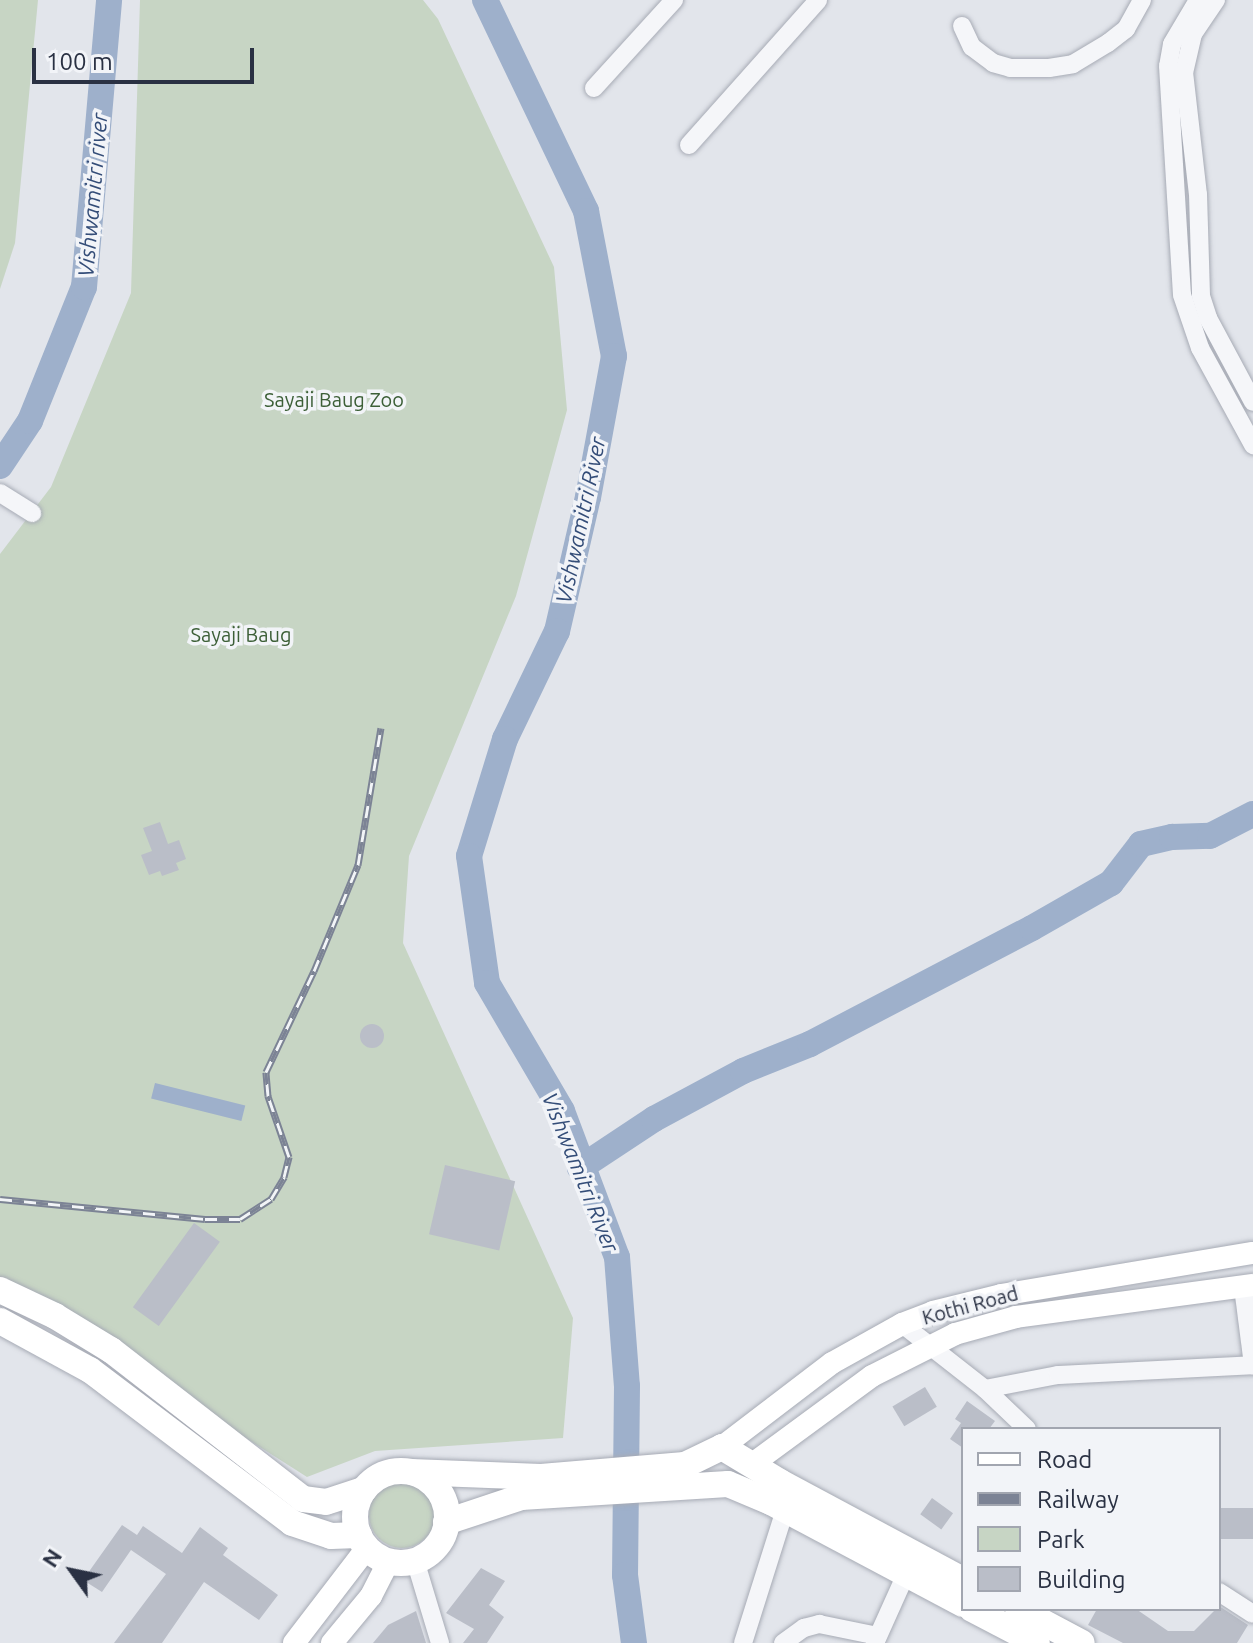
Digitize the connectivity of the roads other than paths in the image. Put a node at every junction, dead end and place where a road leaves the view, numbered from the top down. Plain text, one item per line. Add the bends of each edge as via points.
1 (674, 0) edge
2 (818, 0) edge
3 (1142, 0) edge
4 (1216, 0) edge
5 (1196, 5) edge
6 (962, 26) dead end
7 (594, 88) dead end
8 (689, 145) dead end
9 (1204, 307) junction
10 (1185, 312) junction
11 (1253, 404) edge
12 (1235, 412) junction
13 (1253, 445) edge
14 (0, 493) edge
15 (32, 513) dead end
16 (1253, 1253) edge
17 (1248, 1286) edge
18 (0, 1290) edge
19 (0, 1321) edge
20 (902, 1324) junction
21 (927, 1347) junction
22 (1253, 1365) edge
23 (985, 1389) junction
24 (1025, 1427) edge
25 (722, 1447) junction
26 (751, 1465) junction
27 (689, 1470) junction
28 (411, 1472) junction
29 (728, 1484) junction
30 (542, 1486) junction
31 (364, 1490) junction
32 (785, 1510) junction
33 (446, 1522) junction
34 (382, 1551) junction
35 (906, 1574) junction
36 (961, 1579) edge
37 (1221, 1593) edge
38 (961, 1603) edge
39 (976, 1611) edge
40 (1022, 1611) edge
41 (1253, 1614) edge
42 (877, 1640) edge
43 (294, 1643) edge
44 (332, 1643) edge
45 (440, 1643) edge
46 (743, 1643) edge
47 (783, 1643) edge
48 (1037, 1643) edge
49 (1082, 1643) edge

1 - 7 street
2 - 8 street
3 - 6 street via 1126,29 1108,43 1073,64 1049,68 993,63 972,47
4 - 5 street
5 - 9 street via 1184,72
5 - 10 street via 1172,44 1168,66
9 - 10 street
9 - 11 street
10 - 12 street
11 - 12 street
12 - 13 street
14 - 15 street
16 - 20 main road, Kothi Road via 1001,1295
17 - 21 main road, Kothi Road via 1016,1317
17 - 22 street
18 - 31 highway via 111,1350 303,1499 326,1502
19 - 34 highway via 90,1370 292,1523
20 - 21 street
20 - 25 main road, Kothi Road via 832,1363
21 - 23 street
21 - 26 main road, Kothi Road via 835,1401
22 - 23 street via 1058,1375
23 - 24 street
25 - 26 highway
25 - 27 highway
26 - 29 highway
26 - 36 highway
27 - 29 highway
27 - 30 highway
28 - 30 highway
28 - 31 highway via 386,1473
28 - 33 highway via 435,1485
29 - 32 highway
30 - 33 highway
31 - 34 highway via 355,1519
32 - 35 highway
32 - 46 street
33 - 34 highway via 436,1546
34 - 43 main road
34 - 44 main road via 371,1596
34 - 45 street
35 - 38 highway
35 - 42 street
37 - 41 street
39 - 48 highway
40 - 49 highway
42 - 47 street via 819,1624

